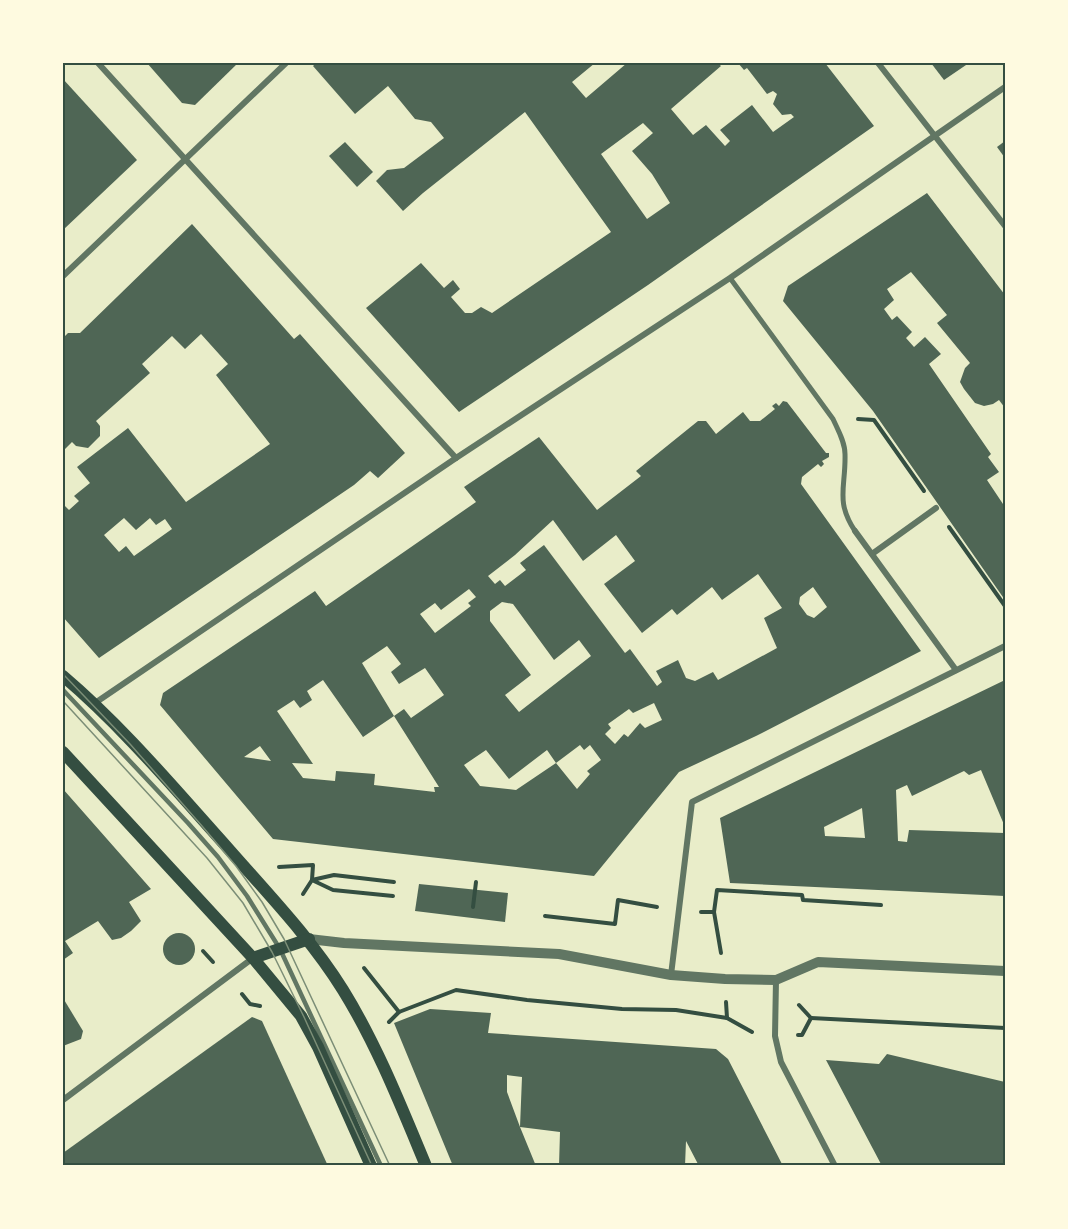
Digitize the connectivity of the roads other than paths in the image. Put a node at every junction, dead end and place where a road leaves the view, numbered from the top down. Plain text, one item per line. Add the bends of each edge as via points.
1 (98, 63) edge
2 (286, 63) edge
3 (878, 63) edge
4 (1005, 87) edge
5 (935, 135) junction
6 (185, 158) junction
7 (1005, 226) edge
8 (63, 276) edge
9 (730, 278) junction
10 (456, 458) junction
11 (936, 508) dead end
12 (855, 531) joint
13 (872, 554) junction
14 (1005, 646) edge
15 (956, 670) junction
16 (63, 676) edge
17 (63, 690) edge
18 (95, 703) junction
19 (63, 752) edge
20 (309, 939) junction
21 (280, 949) junction
22 (254, 958) junction
23 (1005, 971) edge
24 (671, 975) junction
25 (776, 980) junction
26 (63, 1100) edge
27 (371, 1166) edge
28 (381, 1166) edge
29 (426, 1166) edge
30 (835, 1166) edge

1 - 6 street
2 - 6 street
3 - 5 street
4 - 5 street
5 - 7 street
5 - 9 street
6 - 8 street
6 - 10 street
9 - 10 street
9 - 12 street via 833,419 845,453 843,506
10 - 18 street
11 - 13 street
12 - 13 street
13 - 15 street
14 - 15 street
15 - 24 street via 692,802
16 - 18 main road
17 - 21 lane via 218,857
18 - 20 main road
19 - 22 main road
20 - 21 main road
20 - 24 street via 559,954
20 - 29 main road via 367,1030
21 - 22 main road
21 - 28 lane
22 - 26 street
22 - 27 main road via 313,1037
23 - 25 street via 818,962
24 - 25 street
25 - 30 street via 775,1036 781,1062

